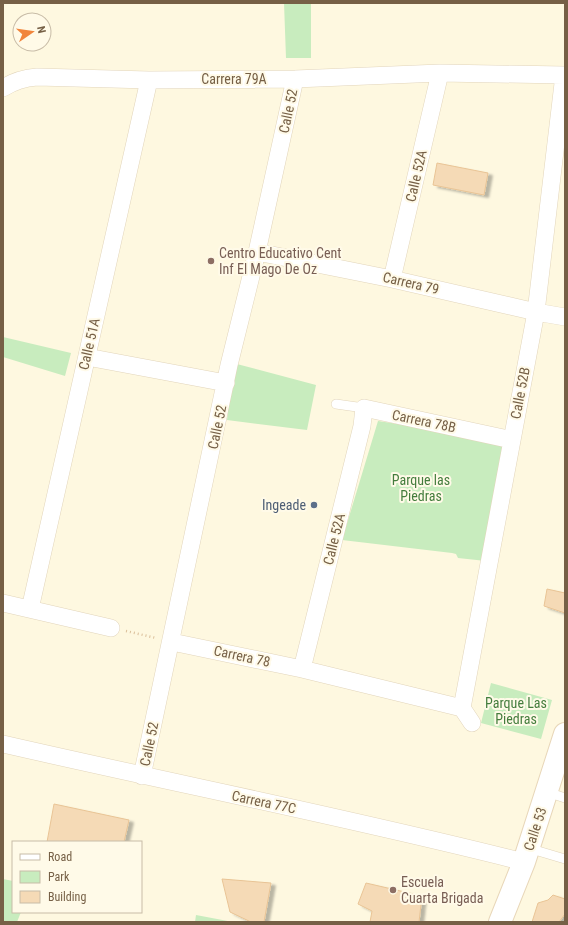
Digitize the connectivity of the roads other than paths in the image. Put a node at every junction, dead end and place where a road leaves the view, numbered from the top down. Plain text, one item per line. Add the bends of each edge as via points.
1 (440, 73) junction
2 (564, 75) edge
3 (295, 79) junction
4 (149, 80) junction
5 (3, 88) edge
6 (257, 252) junction
7 (392, 279) junction
8 (536, 312) junction
9 (565, 317) edge
10 (87, 357) junction
11 (226, 383) junction
12 (336, 404) dead end
13 (364, 408) junction
14 (512, 440) junction
15 (3, 603) edge
16 (30, 609) junction
17 (111, 628) road end
18 (172, 642) junction
19 (302, 669) junction
20 (462, 708) junction
21 (472, 723) dead end
22 (565, 734) edge
23 (3, 744) edge
24 (560, 765) edge
25 (142, 776) junction
26 (556, 795) edge
27 (526, 855) junction
28 (565, 859) edge
29 (500, 922) edge

1 - 2 street, Carrera 79A
1 - 3 street, Carrera 79A
1 - 7 street, Calle 52A
2 - 8 street, Calle 52B
3 - 4 street, Carrera 79A
3 - 6 street, Calle 52
4 - 5 street, Carrera 79A via 37,77 24,78
4 - 10 street, Calle 51A
6 - 7 street, Carrera 79
6 - 11 street, Calle 52
7 - 8 street, Carrera 79
8 - 9 street, Carrera 79
8 - 14 street, Calle 52B
10 - 11 street
10 - 16 street, Calle 51A
11 - 18 street, Calle 52
12 - 13 lane, Carrera 78B
13 - 14 street, Carrera 78B
13 - 19 street, Calle 52A via 362,426
14 - 20 street, Calle 52B
15 - 16 street
16 - 17 street
18 - 19 street, Carrera 78
18 - 25 street, Calle 52
19 - 20 street, Carrera 78
20 - 21 street
22 - 24 street, Calle 53
23 - 25 street, Carrera 77C
24 - 26 street, Calle 53
25 - 27 street, Carrera 77C
26 - 27 street, Calle 53
27 - 28 lane
27 - 29 street, Calle 53

